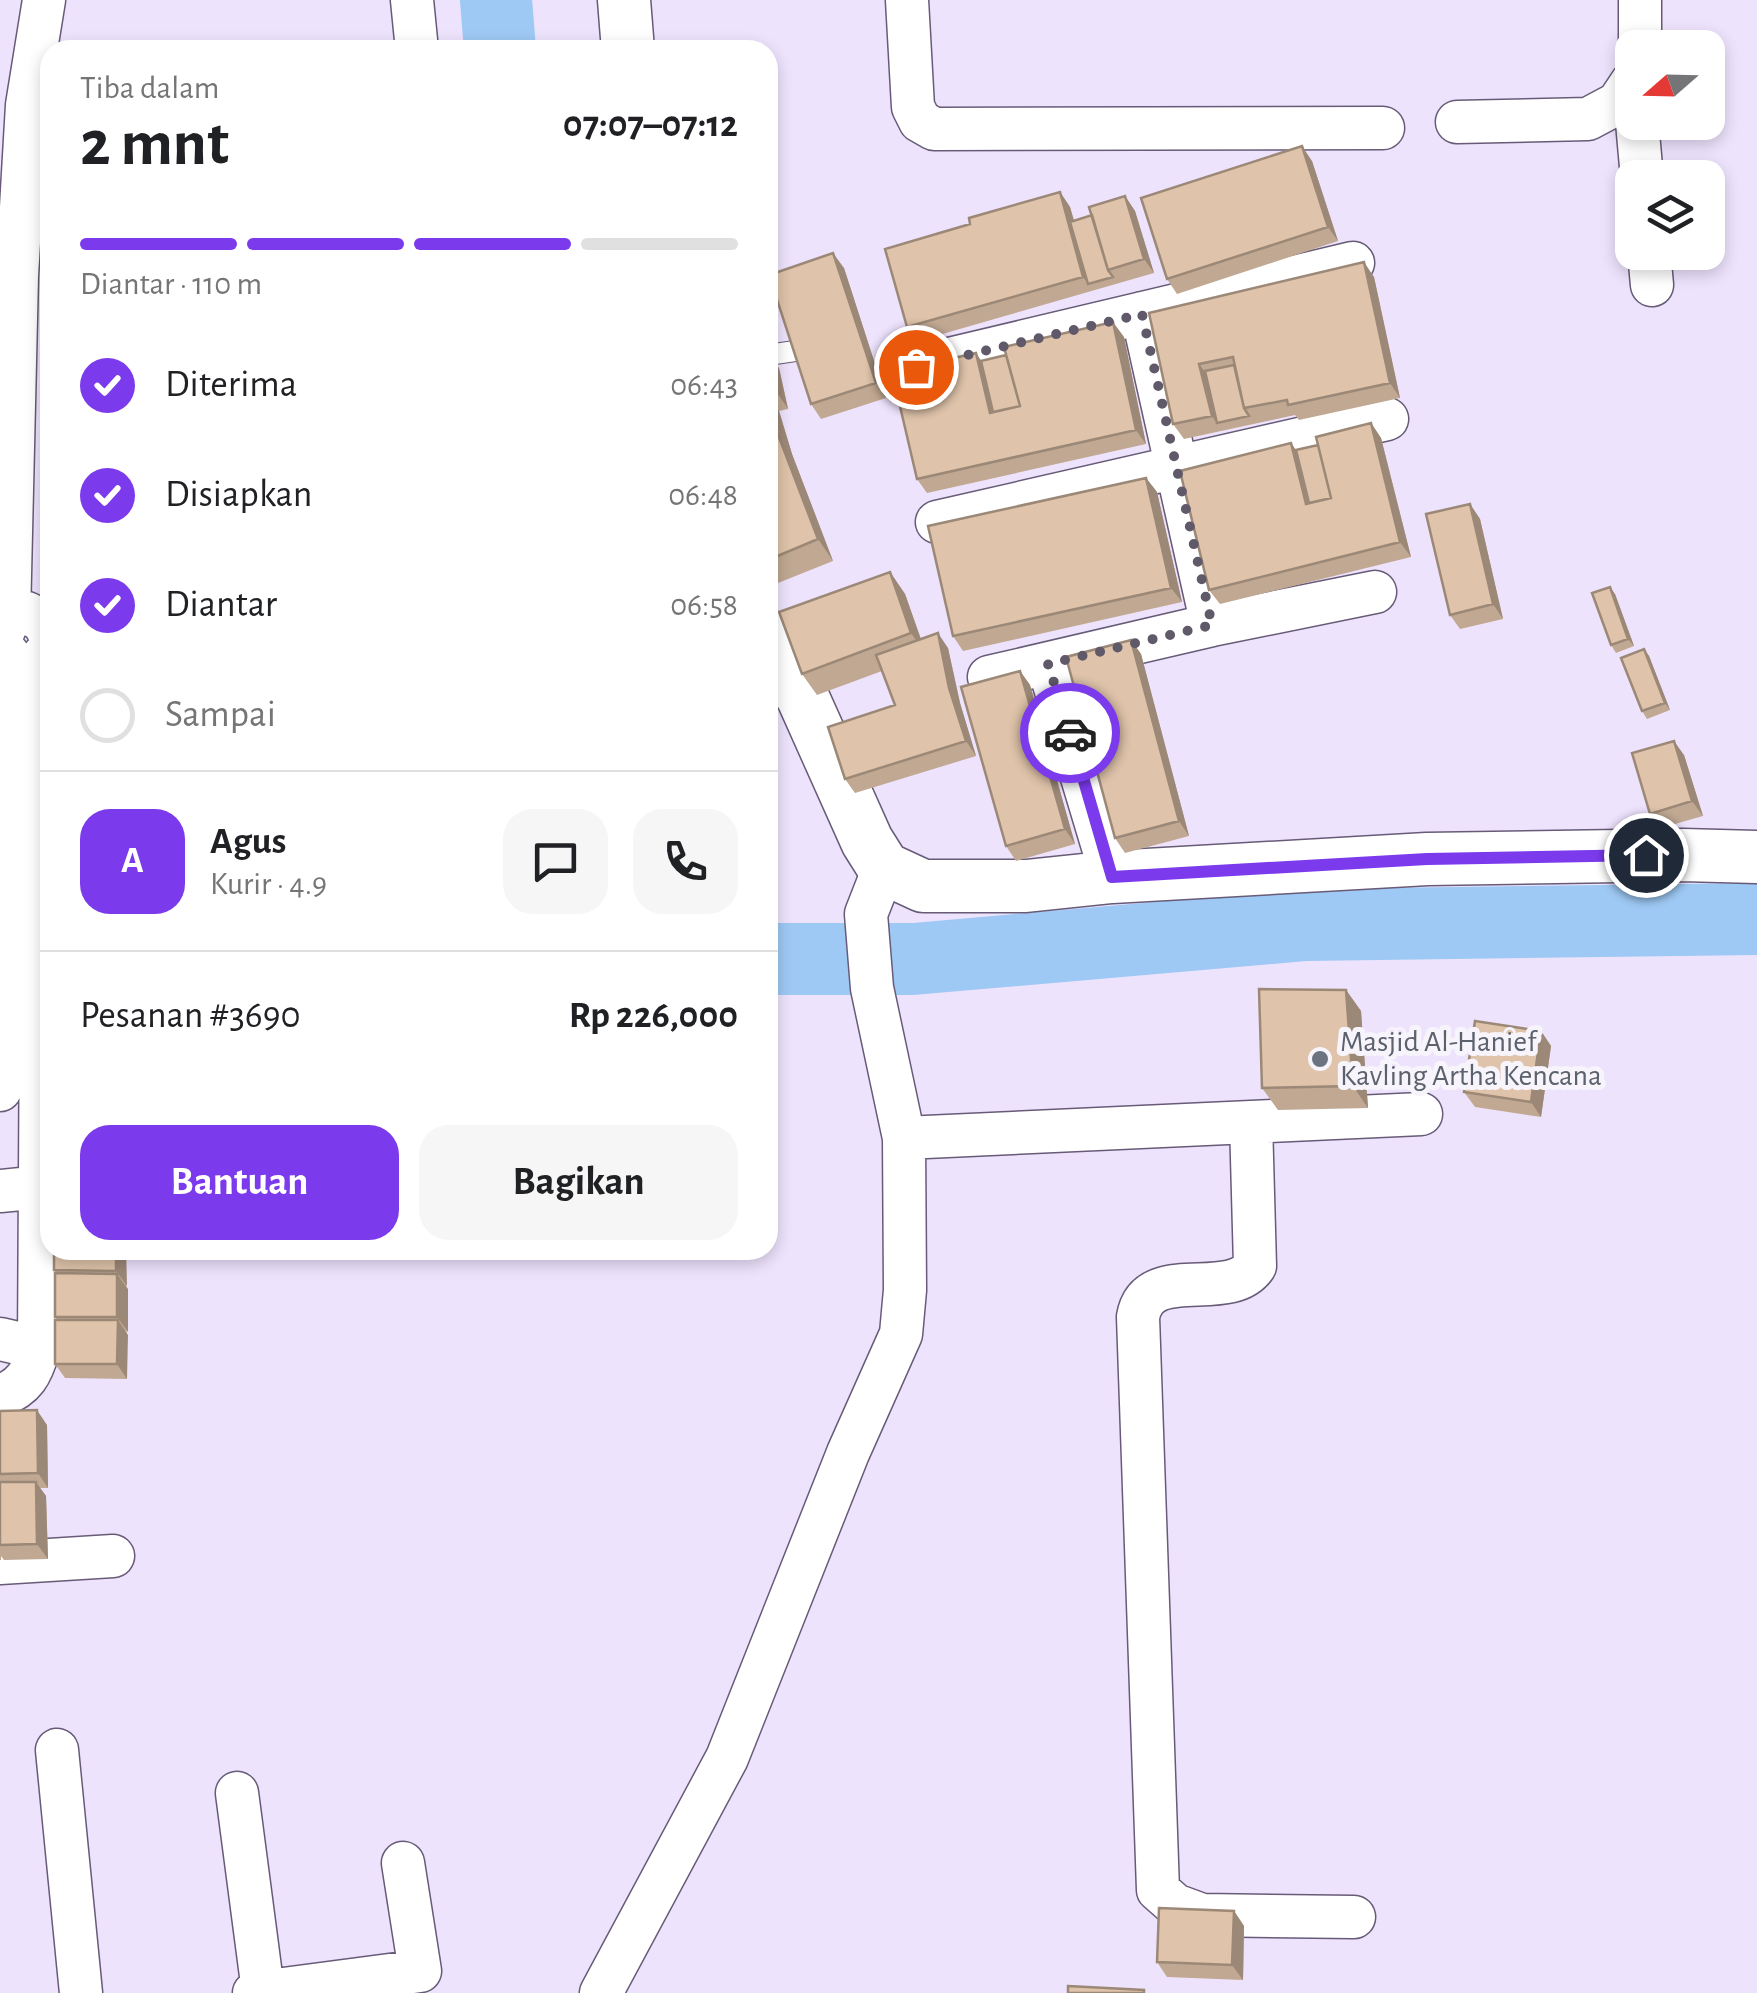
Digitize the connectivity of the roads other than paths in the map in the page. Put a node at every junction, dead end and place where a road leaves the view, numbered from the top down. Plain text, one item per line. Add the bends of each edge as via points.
1 (44, 0) edge
2 (412, 0) edge
3 (624, 0) edge
4 (908, 0) edge
5 (1640, 0) edge
6 (1640, 30) edge
7 (42, 40) edge
8 (416, 40) edge
9 (627, 40) edge
10 (40, 70) edge
11 (38, 105) edge
12 (1615, 105) edge
13 (1457, 122) dead end
14 (1383, 128) dead end
15 (1353, 263) edge
16 (33, 276) edge
17 (1142, 314) junction
18 (795, 351) edge
19 (778, 354) edge
20 (916, 367) edge
21 (1387, 418) dead end
22 (7, 447) edge
23 (1178, 468) junction
24 (937, 522) edge
25 (1376, 592) dead end
26 (1212, 625) junction
27 (32, 640) edge
28 (778, 654) edge
29 (1048, 664) junction
30 (989, 677) edge
31 (1757, 857) edge
32 (1112, 877) junction
33 (875, 891) junction
34 (0, 1090) edge
35 (1421, 1114) dead end
36 (1251, 1122) junction
37 (904, 1138) junction
38 (20, 1189) edge
39 (20, 1344) edge
40 (0, 1396) edge
41 (113, 1556) dead end
42 (0, 1563) edge
43 (57, 1750) dead end
44 (237, 1793) dead end
45 (403, 1863) dead end
46 (1354, 1918) dead end
47 (258, 1992) edge
48 (81, 1993) edge
49 (601, 1993) edge

1 - 7 street
2 - 8 street
3 - 9 street
4 - 14 street via 913,107 934,129
5 - 6 street
10 - 11 street
11 - 16 street
12 - 13 street via 1588,119
15 - 17 street
16 - 22 street
17 - 20 street
17 - 23 street
18 - 19 lane
21 - 23 street
22 - 27 street
23 - 24 street
23 - 26 street
25 - 26 street
26 - 29 street
27 - 34 street
27 - 38 street
28 - 33 street via 867,842
29 - 30 street
29 - 32 street
31 - 32 street via 1427,859
32 - 33 street
33 - 37 street via 872,988
35 - 36 street
36 - 37 street
36 - 46 street via 1255,1266 1240,1280 1158,1290 1144,1300 1138,1317 1158,1890 1175,1905 1202,1914
37 - 49 street via 901,1334 727,1758
38 - 39 street
39 - 40 street via 26,1380
41 - 42 street
43 - 48 street
44 - 47 street
45 - 47 street via 420,1971

